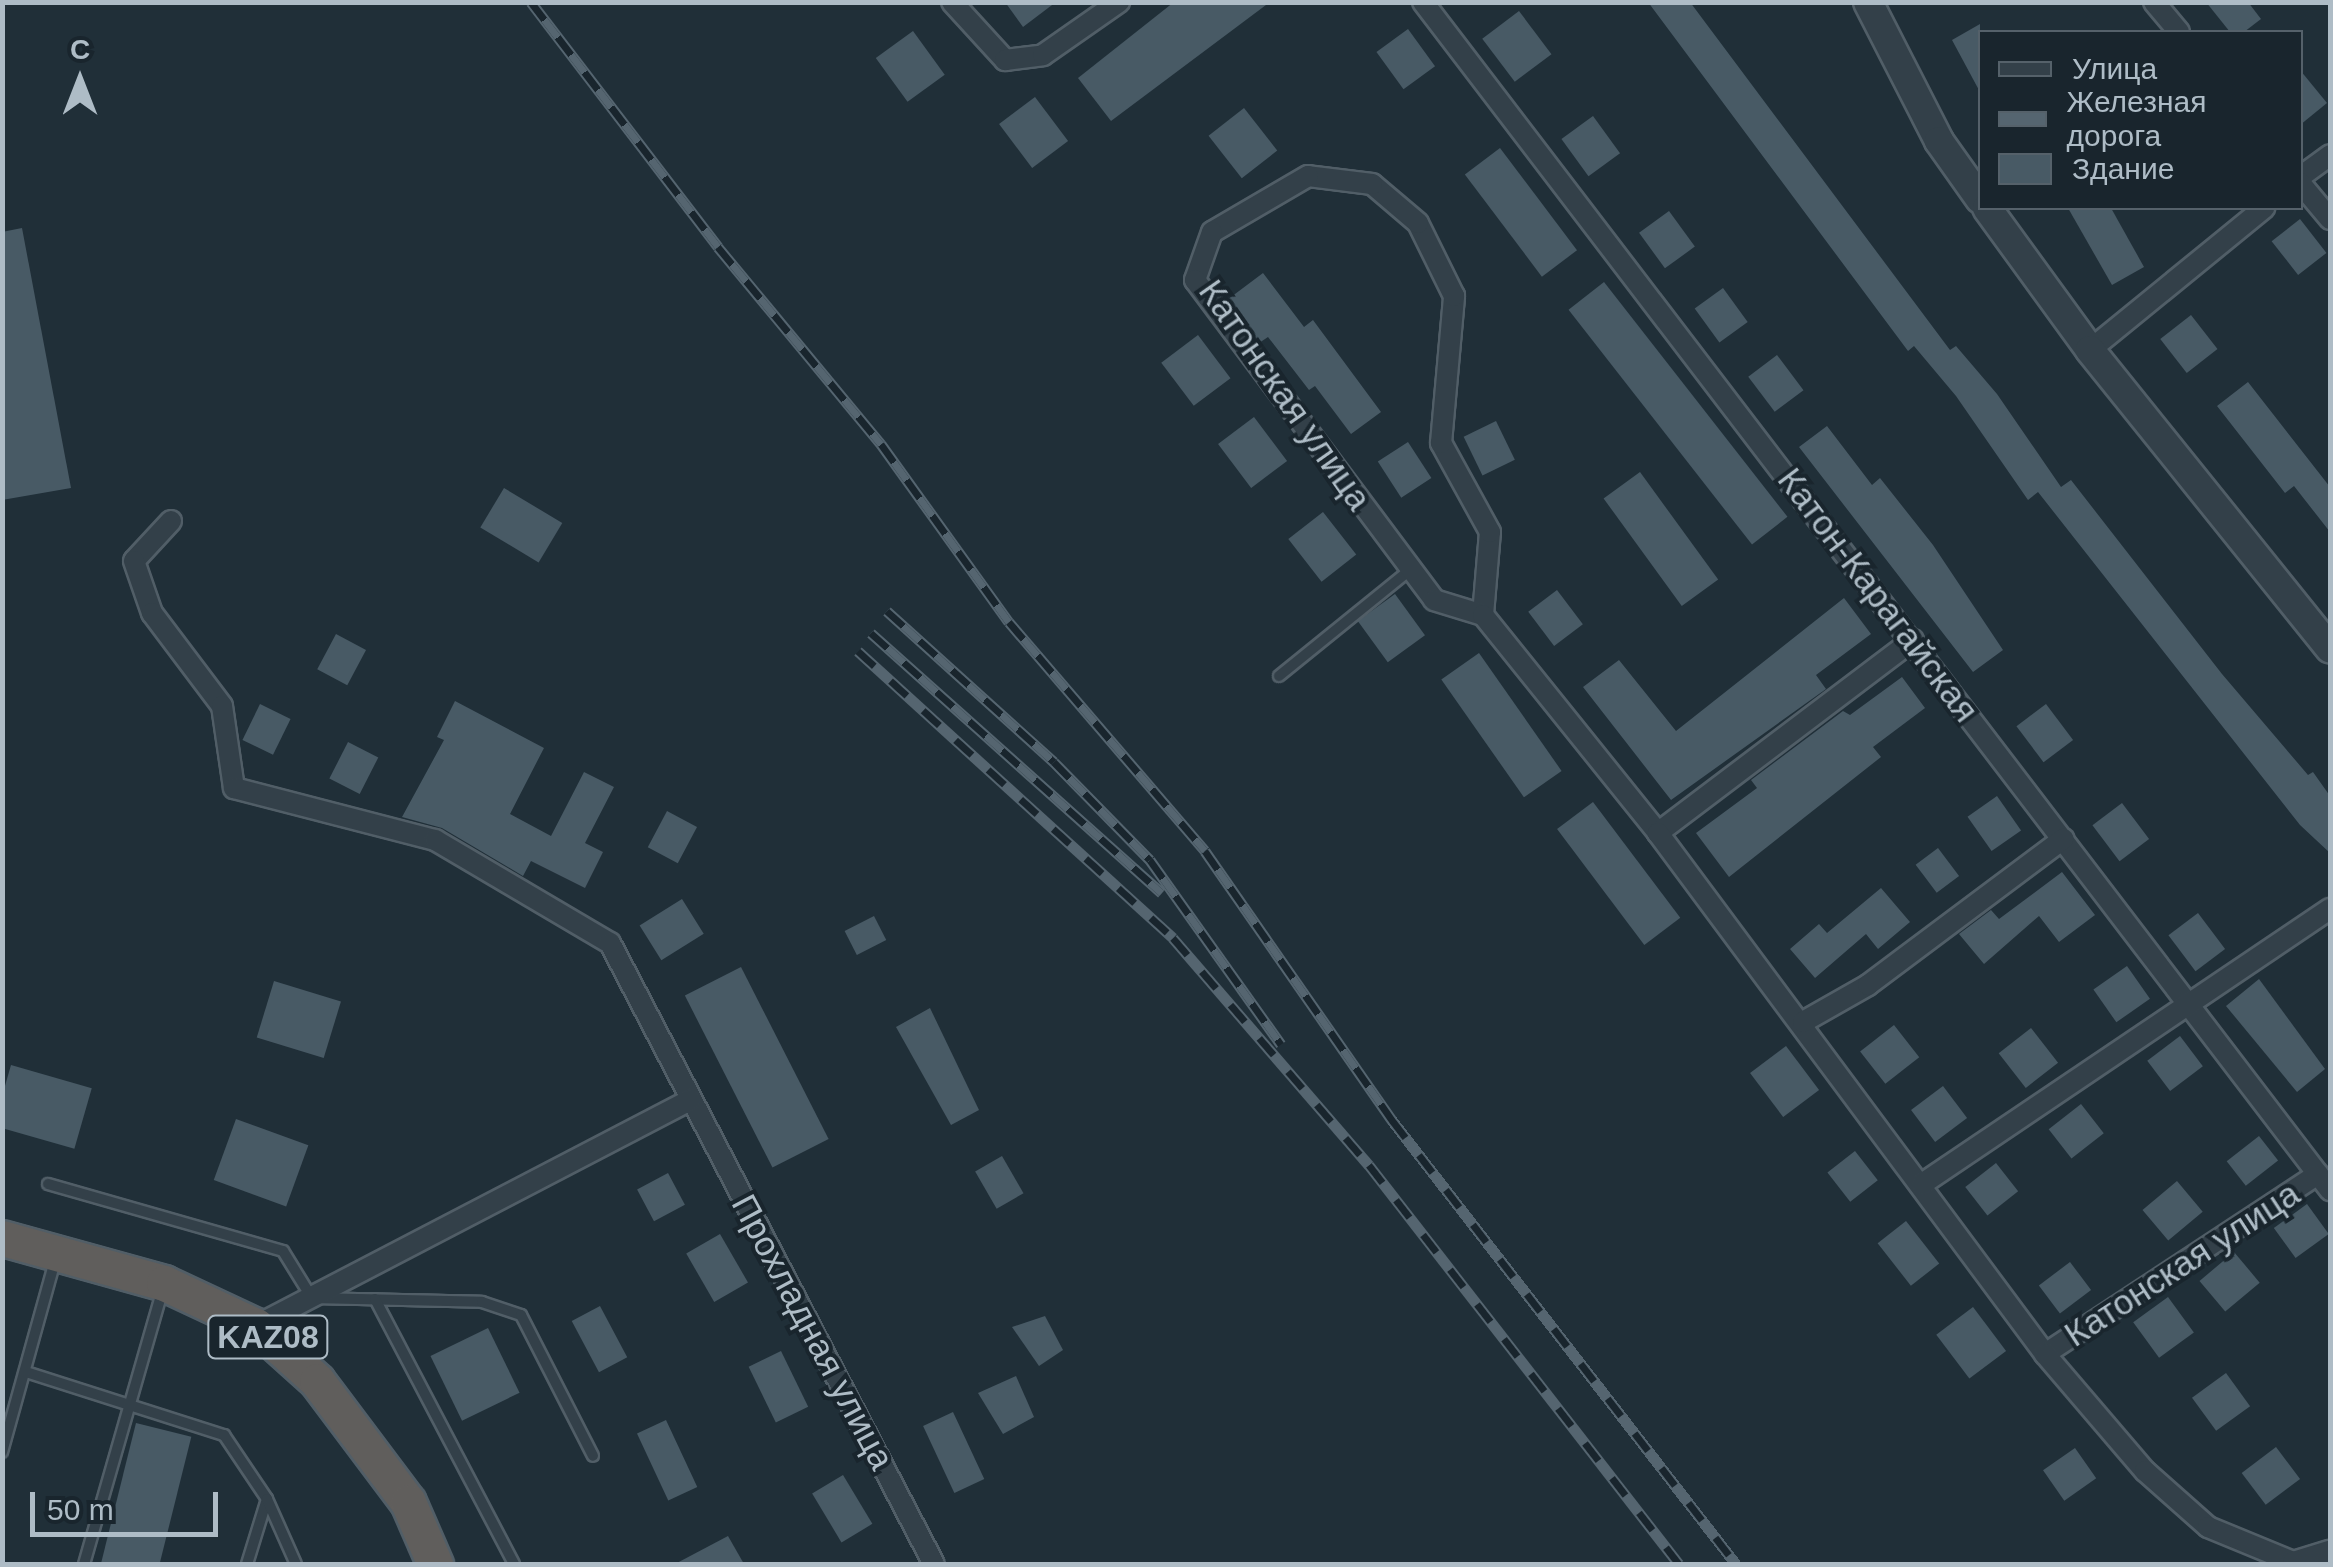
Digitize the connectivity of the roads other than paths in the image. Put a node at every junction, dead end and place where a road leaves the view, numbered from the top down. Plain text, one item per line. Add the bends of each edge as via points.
1 (952, 2) edge
2 (1119, 2) edge
3 (1423, 2) edge
4 (1868, 2) edge
5 (2154, 2) edge
6 (2176, 30) edge
7 (2330, 155) edge
8 (2303, 178) edge
9 (2303, 184) edge
10 (1978, 196) edge
11 (1987, 210) edge
12 (2262, 210) edge
13 (2330, 219) edge
14 (2090, 350) junction
15 (171, 521) dead end
16 (1410, 569) junction
17 (1483, 615) junction
18 (1913, 640) junction
19 (2330, 649) edge
20 (1279, 676) dead end
21 (1658, 833) junction
22 (2063, 839) junction
23 (2330, 909) edge
24 (2192, 1007) junction
25 (1803, 1022) junction
26 (691, 1100) junction
27 (2324, 1182) edge
28 (48, 1184) dead end
29 (1922, 1184) junction
30 (2, 1238) edge
31 (57, 1255) junction
32 (164, 1283) junction
33 (312, 1298) junction
34 (375, 1299) junction
35 (256, 1326) junction
36 (2045, 1354) junction
37 (26, 1372) junction
38 (131, 1405) junction
39 (2, 1452) edge
40 (593, 1456) dead end
41 (267, 1499) junction
42 (2330, 1551) edge
43 (84, 1564) edge
44 (246, 1564) edge
45 (296, 1564) edge
46 (436, 1564) edge
47 (514, 1564) edge
48 (934, 1564) edge

1 - 2 street via 1005,60 1043,56
3 - 18 street, Катон-Карагайская
4 - 10 street via 1938,141
5 - 6 street
7 - 8 street
9 - 13 street
11 - 14 street
12 - 14 street
14 - 19 street
15 - 26 street, Прохладная улица via 134,561 152,613 222,706 234,788 435,840 610,943
16 - 17 street, Катонская улица via 1434,600
16 - 17 street, Катонская улица via 1195,280 1212,232 1308,176 1372,184 1418,223 1454,296 1441,443 1490,532
16 - 20 lane
17 - 21 street, Катонская улица
18 - 21 street
18 - 22 street, Катон-Карагайская
21 - 25 street, Катонская улица
22 - 24 street, Катон-Карагайская
22 - 25 street via 1868,985
23 - 24 street
24 - 27 street, Катон-Карагайская
24 - 29 street
25 - 29 street, Катонская улица
26 - 33 street
26 - 48 street, Прохладная улица
27 - 36 street, Катонская улица
28 - 33 lane via 283,1251
29 - 36 street, Катонская улица
30 - 31 highway, KAZ08
31 - 32 highway, KAZ08
31 - 37 lane
32 - 35 highway, KAZ08
32 - 38 lane
33 - 34 lane
33 - 35 street
34 - 40 lane via 482,1302 521,1315
34 - 47 lane
35 - 46 highway, KAZ08 via 340,1411 408,1502
36 - 42 street, Катонская улица via 2145,1470 2208,1527 2293,1562
37 - 38 lane
37 - 39 lane
38 - 41 lane via 224,1435
38 - 43 lane
41 - 44 lane
41 - 45 lane

